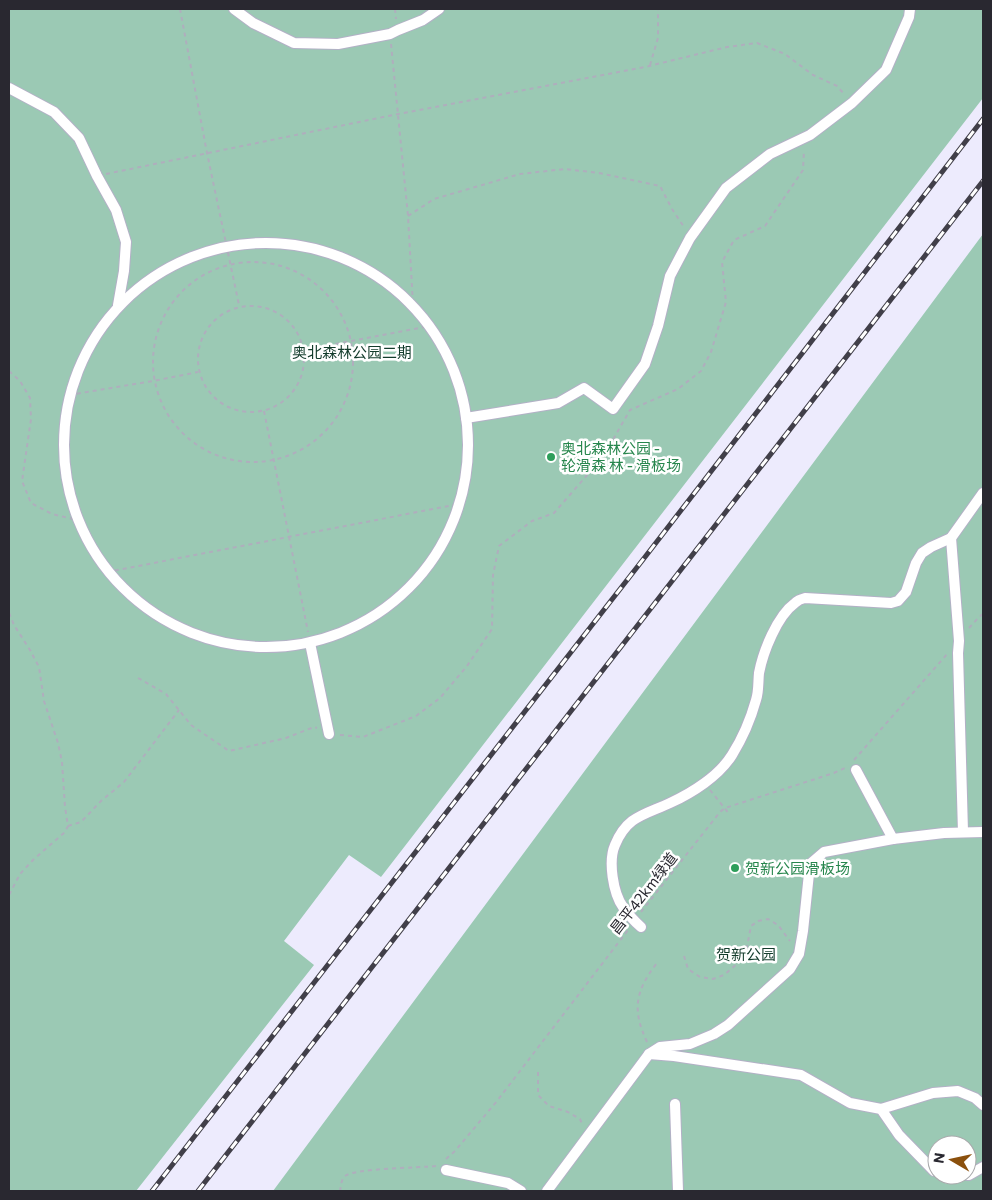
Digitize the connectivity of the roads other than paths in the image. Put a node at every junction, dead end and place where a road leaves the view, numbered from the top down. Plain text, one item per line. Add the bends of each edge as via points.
1 (234, 9) edge
2 (439, 9) edge
3 (910, 9) edge
4 (9, 88) edge
5 (118, 305) junction
6 (466, 418) junction
7 (983, 493) edge
8 (950, 538) junction
9 (310, 643) junction
10 (329, 734) road end
11 (856, 770) dead end
12 (963, 832) junction
13 (983, 832) edge
14 (893, 839) junction
15 (638, 924) road end
16 (649, 1054) junction
17 (675, 1104) dead end
18 (983, 1105) edge
19 (881, 1109) junction
20 (927, 1163) edge
21 (446, 1170) dead end
22 (520, 1191) edge
23 (547, 1191) edge
24 (678, 1191) edge

1 - 2 street via 253,23 294,43 338,44 390,34 423,20
3 - 6 street via 910,17 886,70 852,103 810,135 770,154 726,188 690,238 670,276 645,364 613,409 584,388 558,403
4 - 5 street via 54,112 79,138 116,210 126,242
5 - 6 street via 150,278 187,257 227,245 278,242 328,251 374,273 433,324 454,370
5 - 9 street via 88,347 69,395 63,437 66,479 77,520 90,547 108,572 140,604 178,628 220,643 265,648
6 - 9 street via 466,476 443,543 418,578 387,607 350,629
7 - 8 street
8 - 12 street via 959,641
8 - 15 street via 922,553 906,592 898,601 805,598 794,603 782,617 764,653 757,698 739,744 729,760 690,793 637,817 623,829 614,847 611,867 614,888 622,906
9 - 10 street
11 - 14 street
12 - 13 street
12 - 14 street
14 - 16 street via 824,852 810,864 799,954 790,969 714,1034 690,1044 660,1047
16 - 19 street via 801,1074 850,1103
16 - 23 street
17 - 24 street
18 - 19 street via 958,1091 934,1093
19 - 20 street via 899,1135
21 - 22 street via 508,1183

